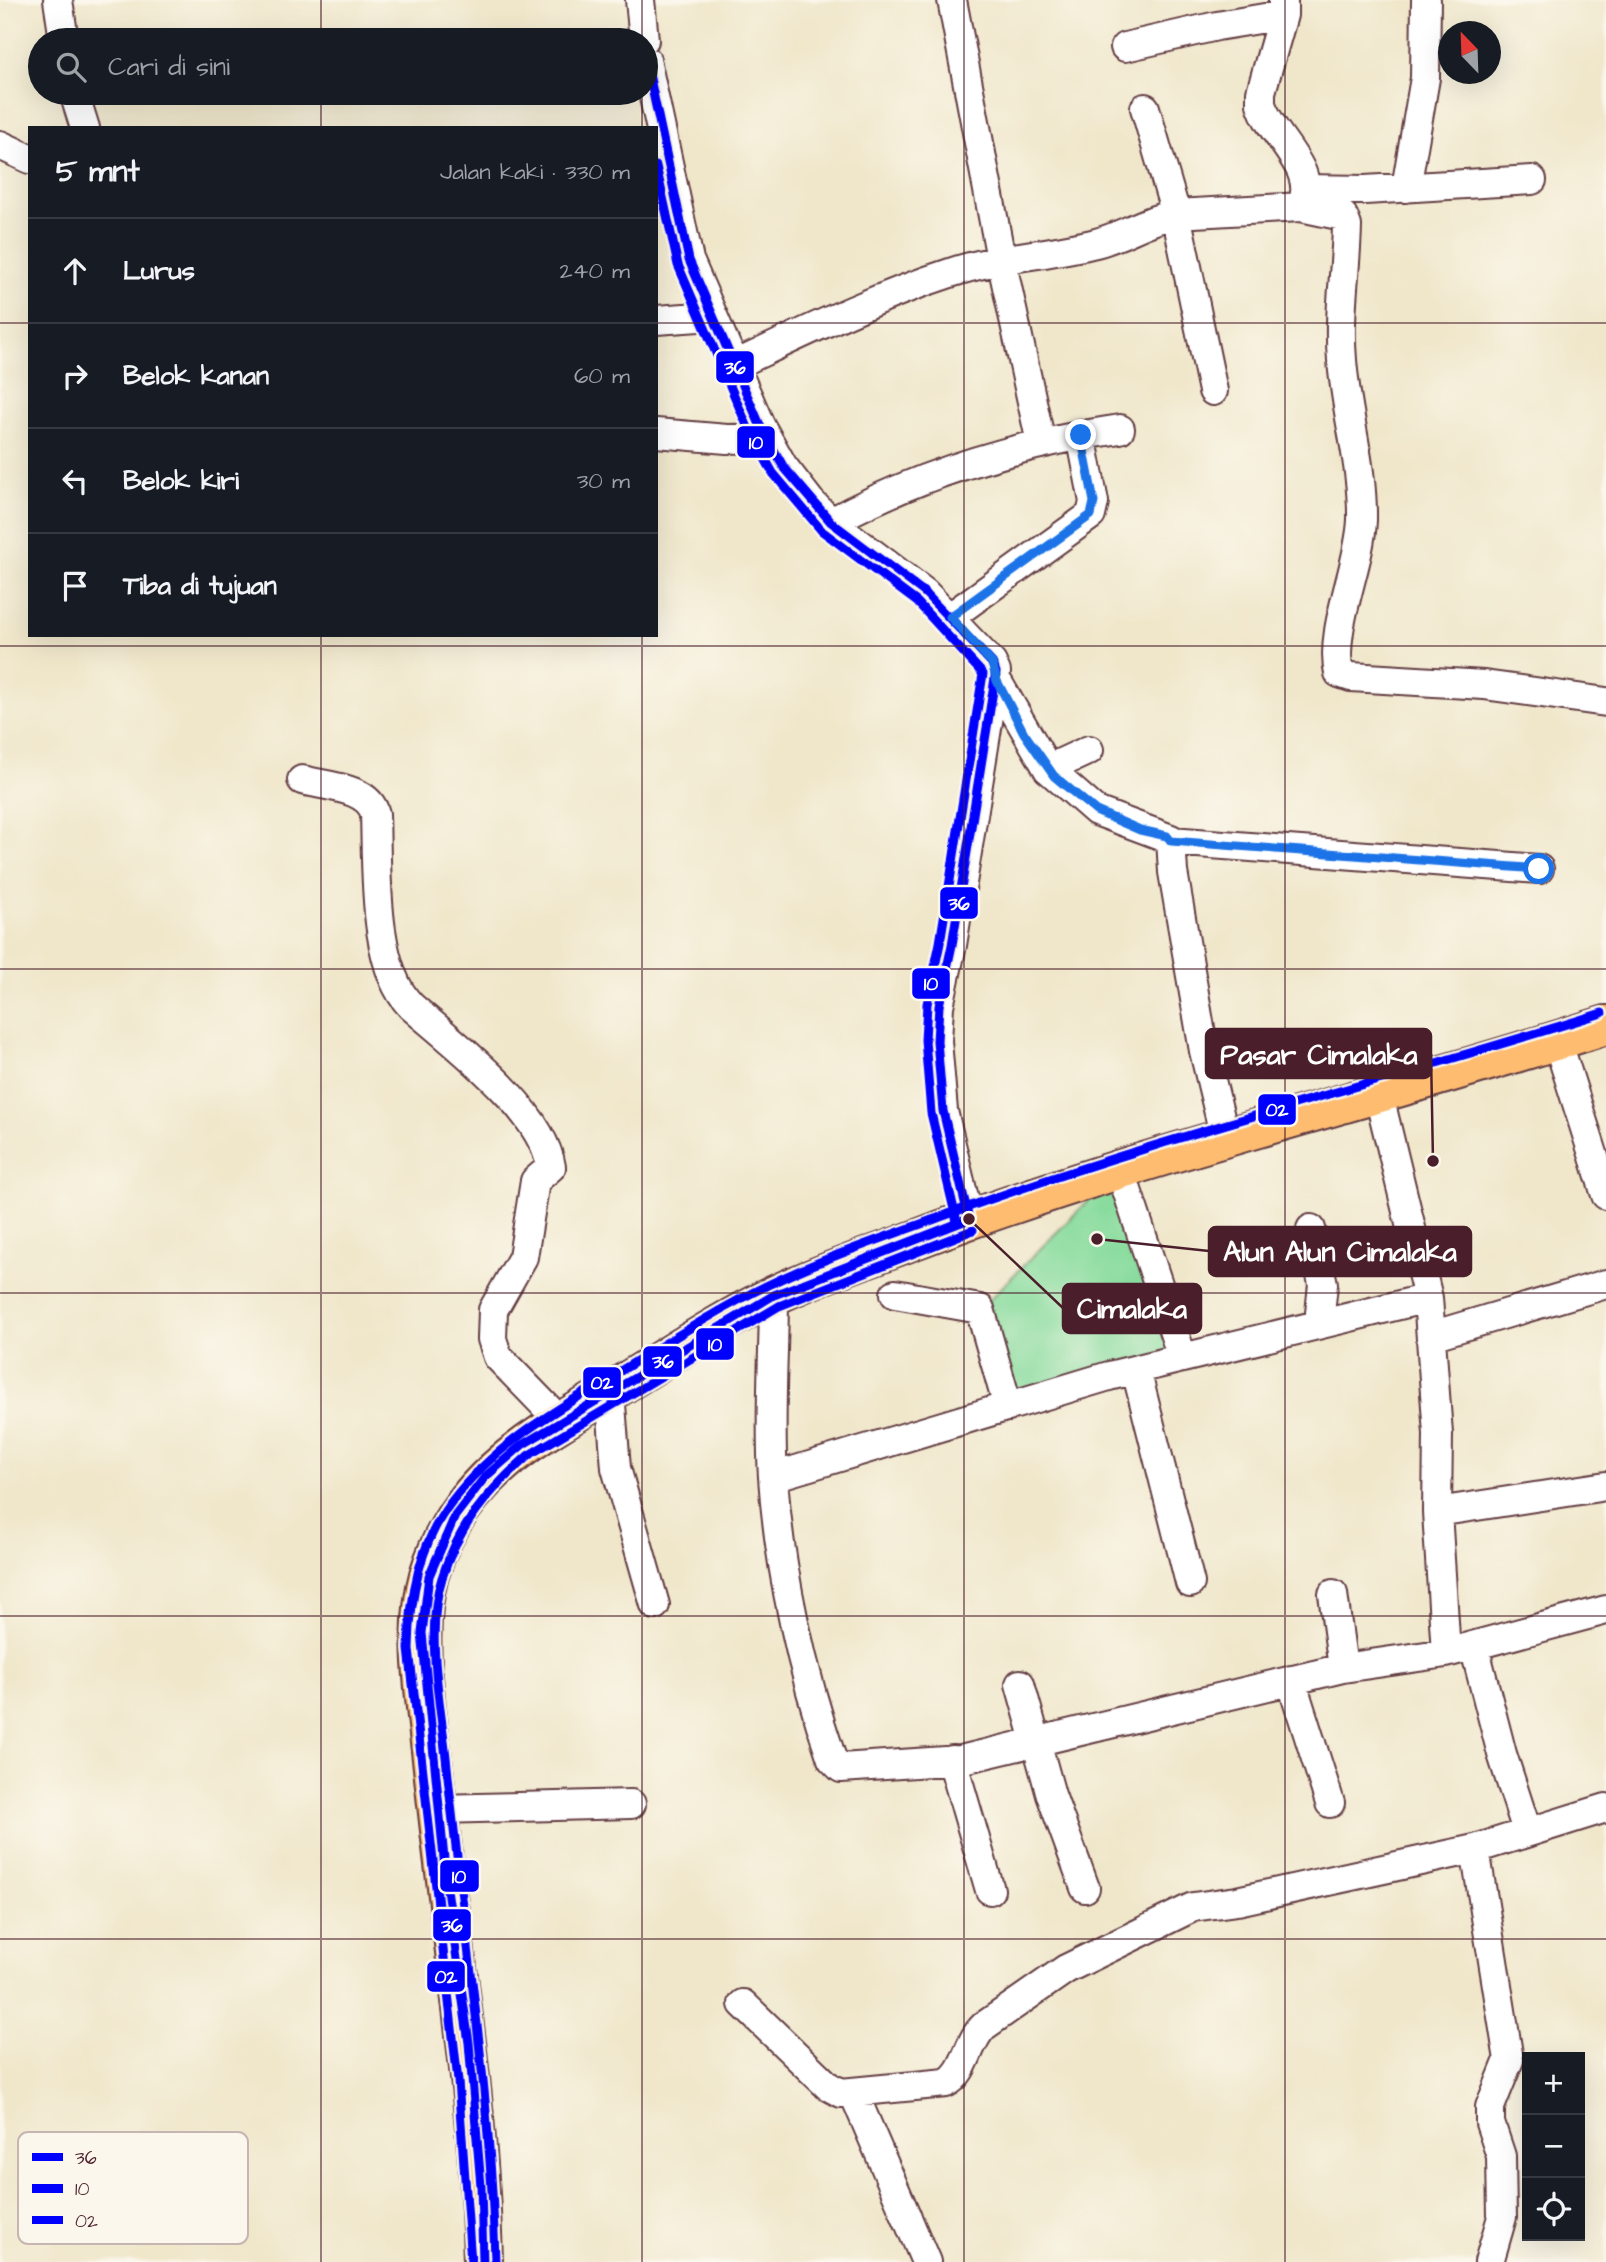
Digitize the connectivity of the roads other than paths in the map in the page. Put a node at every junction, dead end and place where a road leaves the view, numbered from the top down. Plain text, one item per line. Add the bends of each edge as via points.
1 (58, 0) edge
2 (640, 0) edge
3 (952, 0) edge
4 (1426, 0) edge
5 (1283, 7) edge
6 (62, 28) edge
7 (643, 28) edge
8 (1125, 47) dead end
9 (78, 105) edge
10 (656, 105) edge
11 (1145, 108) dead end
12 (84, 126) edge
13 (0, 145) edge
14 (28, 158) edge
15 (1532, 180) dead end
16 (1406, 188) junction
17 (1303, 198) junction
18 (1176, 214) junction
19 (1001, 259) junction
20 (658, 301) edge
21 (710, 308) junction
22 (658, 320) edge
23 (735, 365) junction
24 (1213, 391) dead end
25 (1120, 429) dead end
26 (658, 433) edge
27 (1081, 435) junction
28 (768, 438) junction
29 (1041, 443) junction
30 (831, 522) junction
31 (950, 617) junction
32 (995, 692) junction
33 (1606, 702) edge
34 (1089, 750) dead end
35 (1048, 769) junction
36 (302, 780) dead end
37 (1171, 846) junction
38 (1539, 869) dead end
39 (1606, 1025) edge
40 (1557, 1040) junction
41 (1378, 1092) junction
42 (1225, 1138) junction
43 (1120, 1170) junction
44 (1606, 1195) edge
45 (970, 1219) junction
46 (1311, 1229) dead end
47 (1606, 1284) edge
48 (895, 1294) dead end
49 (774, 1295) junction
50 (1428, 1298) junction
51 (1319, 1323) junction
52 (1431, 1336) junction
53 (1182, 1357) junction
54 (1136, 1370) junction
55 (610, 1392) junction
56 (1008, 1407) junction
57 (561, 1422) junction
58 (773, 1477) junction
59 (1606, 1486) edge
60 (1437, 1512) junction
61 (1190, 1583) dead end
62 (1334, 1594) dead end
63 (655, 1605) dead end
64 (1606, 1610) edge
65 (1474, 1646) junction
66 (1446, 1653) junction
67 (1343, 1668) junction
68 (1291, 1680) junction
69 (1020, 1684) dead end
70 (1038, 1741) junction
71 (952, 1760) junction
72 (1330, 1803) dead end
73 (631, 1804) dead end
74 (1606, 1808) edge
75 (438, 1809) junction
76 (1527, 1831) junction
77 (1475, 1849) junction
78 (1086, 1888) dead end
79 (990, 1890) dead end
80 (743, 2004) dead end
81 (853, 2094) junction
82 (483, 2262) edge
83 (926, 2262) edge
84 (1489, 2262) edge

1 - 6 street
2 - 7 street
3 - 19 street
4 - 16 street via 1424,78
5 - 8 street
5 - 17 street via 1261,104 1304,176
9 - 12 street
10 - 21 street via 690,260
11 - 18 street
13 - 14 street
15 - 16 street
16 - 17 street
17 - 18 street
17 - 33 street via 1343,216 1348,226 1342,360 1357,454 1362,524 1338,640 1339,673 1484,685
18 - 19 street via 1146,221 1095,243
18 - 24 street
19 - 23 street via 950,273
19 - 29 street
20 - 21 street
21 - 22 street
21 - 23 street
23 - 28 street
25 - 27 street
26 - 28 street
27 - 29 street
27 - 31 street via 1094,502 1091,515
28 - 30 street via 790,475
29 - 30 street via 885,493
30 - 31 street
31 - 32 street via 992,663
32 - 35 street
32 - 45 street via 936,1041 943,1111
34 - 35 street
35 - 37 street via 1096,811 1167,836
36 - 57 street via 362,795 371,802 381,934 400,991 506,1092 547,1149 551,1168 536,1181 523,1257 492,1310 492,1339 498,1357
37 - 38 street
37 - 42 street via 1212,1093
39 - 40 highway
40 - 41 highway
40 - 44 street
41 - 42 highway
41 - 50 street
42 - 43 highway
43 - 45 highway
43 - 53 street
45 - 49 highway
46 - 51 street via 1323,1284
47 - 52 street
48 - 56 street via 980,1309
49 - 55 highway
49 - 58 street
50 - 51 street
50 - 52 street
51 - 53 street
52 - 60 street via 1438,1434
53 - 54 street
54 - 56 street
54 - 61 street
55 - 57 highway
55 - 63 street via 616,1468
56 - 58 street
57 - 75 highway via 523,1445 485,1477 455,1516 429,1576 422,1633
58 - 71 street via 792,1609 832,1759 850,1770
59 - 60 street
60 - 66 street
62 - 67 street
64 - 65 street
65 - 66 street
65 - 76 street
66 - 67 street
67 - 68 street
68 - 70 street
68 - 72 street
69 - 70 street
70 - 71 street
70 - 78 street via 1051,1795
71 - 79 street
73 - 75 street
74 - 76 street
75 - 82 highway via 469,2043
76 - 77 street
77 - 81 street via 1181,1912 1066,1969 984,2026 952,2080
77 - 84 street via 1509,2060 1490,2107 1490,2123 1501,2156 1502,2217
80 - 81 street via 828,2086
81 - 83 street

